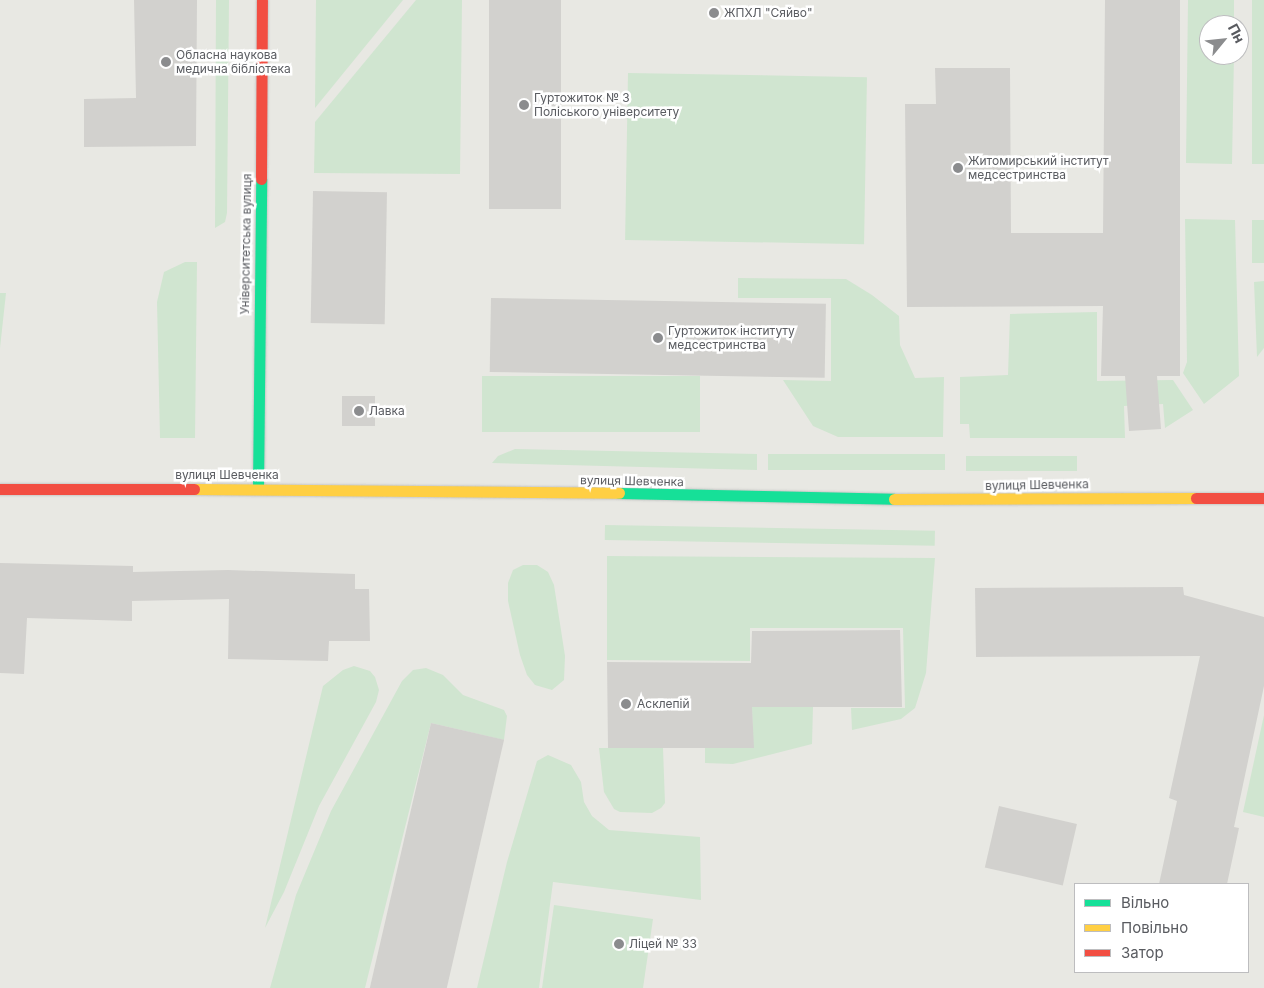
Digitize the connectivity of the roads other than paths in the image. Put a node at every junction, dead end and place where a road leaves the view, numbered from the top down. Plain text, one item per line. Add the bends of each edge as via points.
1 (262, 0) edge
2 (0, 489) edge
3 (258, 489) junction
4 (1264, 498) edge

1 - 3 street, Університетська вулиця
2 - 3 street, вулиця Шевченка
3 - 4 street, вулиця Шевченка via 950,500

